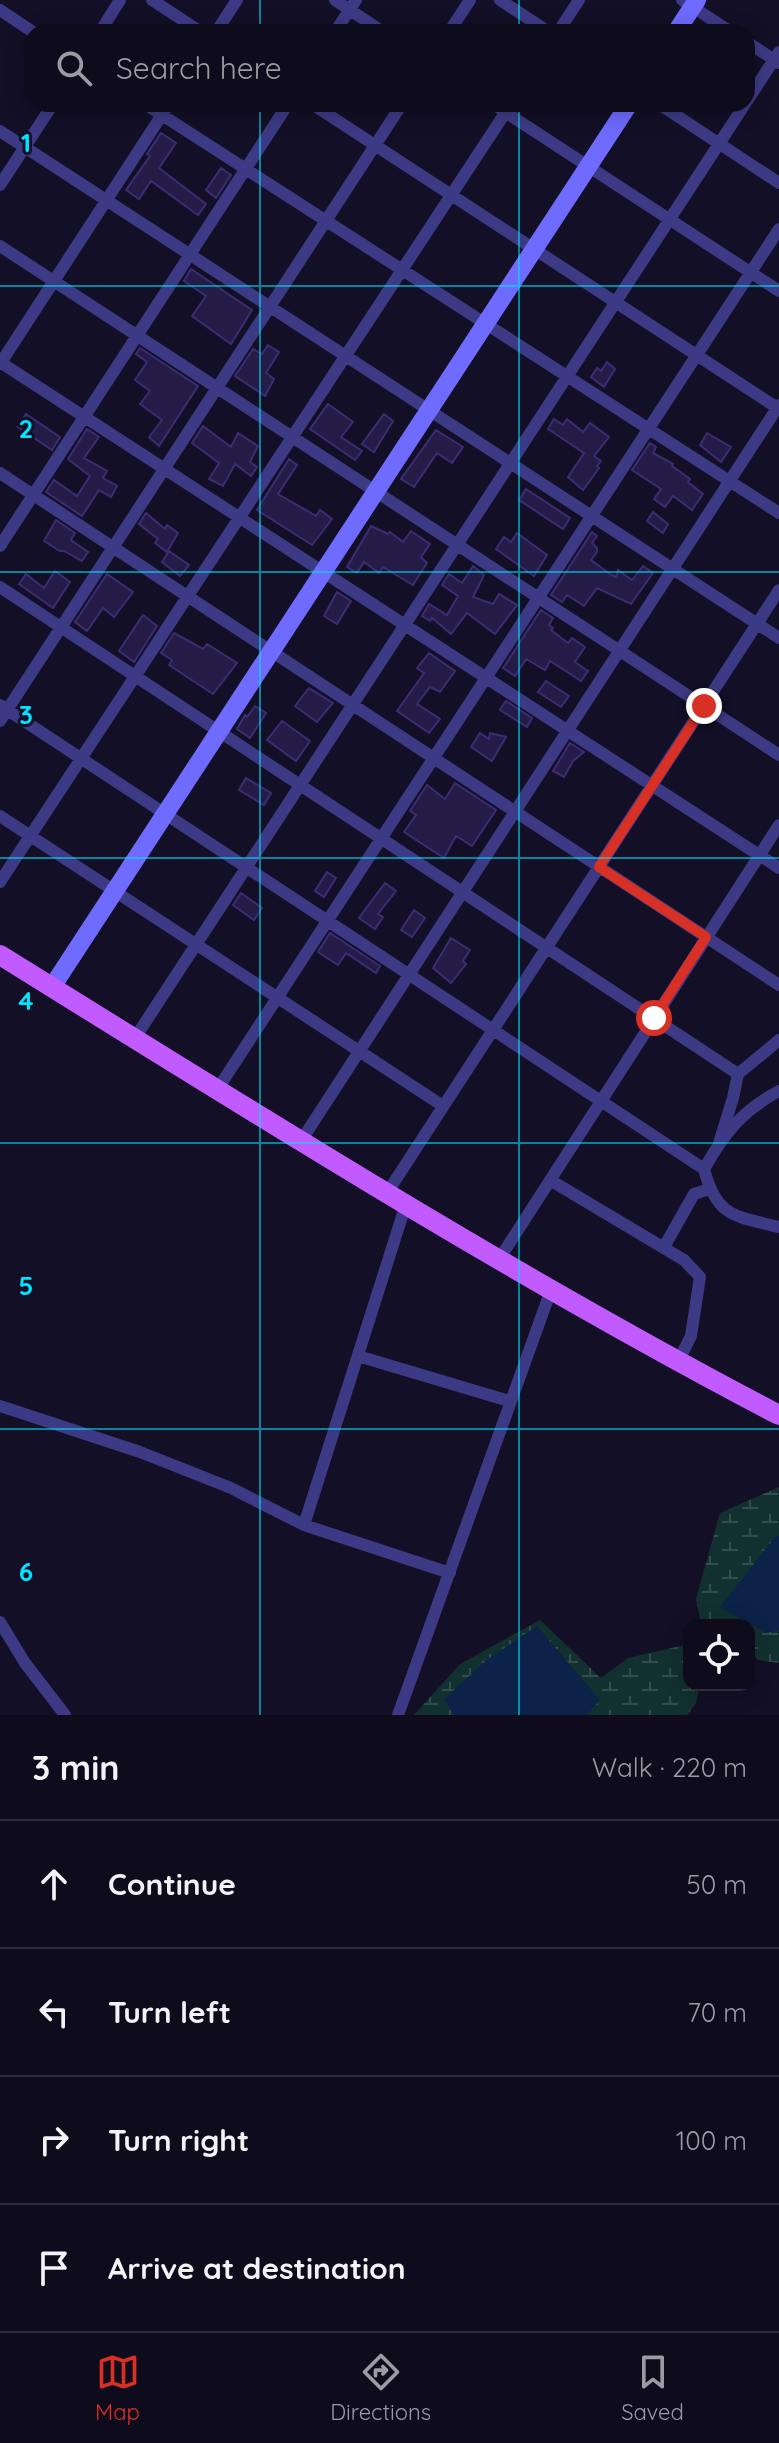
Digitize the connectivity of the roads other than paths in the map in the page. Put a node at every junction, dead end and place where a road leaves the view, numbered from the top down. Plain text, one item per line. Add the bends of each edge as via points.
1 (5, 0) edge
2 (120, 0) edge
3 (152, 0) edge
4 (237, 0) edge
5 (335, 0) edge
6 (470, 0) edge
7 (500, 0) edge
8 (579, 0) edge
9 (691, 2) edge
10 (352, 5) edge
11 (0, 9) edge
12 (105, 24) edge
13 (189, 24) edge
14 (221, 24) edge
15 (340, 24) edge
16 (374, 24) edge
17 (454, 24) edge
18 (537, 24) edge
19 (563, 24) edge
20 (680, 24) edge
21 (720, 24) edge
22 (24, 26) edge
23 (755, 47) edge
24 (777, 59) edge
25 (755, 90) edge
26 (48, 112) edge
27 (165, 112) edge
28 (169, 112) edge
29 (283, 112) edge
30 (324, 112) edge
31 (397, 112) edge
32 (505, 112) edge
33 (514, 112) edge
34 (624, 112) edge
35 (671, 112) edge
36 (740, 112) edge
37 (0, 131) edge
38 (719, 144) junction
39 (375, 146) junction
40 (25, 147) junction
41 (589, 166) junction
42 (246, 169) junction
43 (779, 183) edge
44 (0, 185) edge
45 (451, 195) junction
46 (106, 200) junction
47 (670, 219) junction
48 (326, 221) junction
49 (779, 229) edge
50 (0, 246) edge
51 (534, 249) junction
52 (190, 254) junction
53 (402, 270) junction
54 (751, 272) junction
55 (54, 281) junction
56 (779, 291) edge
57 (615, 303) junction
58 (270, 307) junction
59 (486, 324) junction
60 (137, 335) junction
61 (346, 356) junction
62 (696, 356) junction
63 (0, 363) edge
64 (567, 377) junction
65 (217, 388) junction
66 (778, 407) edge
67 (429, 410) junction
68 (84, 416) junction
69 (648, 429) junction
70 (293, 437) junction
71 (510, 463) junction
72 (164, 469) junction
73 (0, 473) edge
74 (729, 481) junction
75 (376, 492) junction
76 (33, 495) junction
77 (779, 513) edge
78 (591, 516) junction
79 (240, 518) junction
80 (457, 545) junction
81 (0, 546) edge
82 (113, 548) junction
83 (672, 569) junction
84 (324, 572) junction
85 (0, 587) edge
86 (779, 590) edge
87 (188, 597) junction
88 (538, 597) junction
89 (757, 624) junction
90 (405, 625) junction
91 (61, 628) junction
92 (779, 638) edge
93 (619, 651) junction
94 (272, 652) junction
95 (135, 677) junction
96 (486, 678) junction
97 (352, 705) junction
98 (704, 706) junction
99 (2, 712) edge
100 (567, 731) junction
101 (219, 732) junction
102 (779, 755) edge
103 (433, 758) junction
104 (81, 759) junction
105 (300, 785) junction
106 (652, 786) junction
107 (515, 812) junction
108 (166, 814) junction
109 (0, 816) edge
110 (779, 825) edge
111 (30, 836) junction
112 (381, 838) junction
113 (759, 855) junction
114 (246, 867) junction
115 (599, 867) junction
116 (779, 868) edge
117 (0, 882) edge
118 (115, 892) junction
119 (462, 892) junction
120 (327, 921) junction
121 (706, 937) junction
122 (196, 944) junction
123 (546, 947) junction
124 (0, 955) edge
125 (409, 974) junction
126 (779, 985) edge
127 (52, 987) junction
128 (277, 997) junction
129 (654, 1018) junction
130 (493, 1030) junction
131 (135, 1038) junction
132 (779, 1040) edge
133 (359, 1051) junction
134 (738, 1074) junction
135 (217, 1090) junction
136 (779, 1091) edge
137 (601, 1101) junction
138 (443, 1106) junction
139 (301, 1141) junction
140 (719, 1143) junction
141 (704, 1169) junction
142 (550, 1180) junction
143 (709, 1189) junction
144 (387, 1193) junction
145 (406, 1204) junction
146 (779, 1227) edge
147 (664, 1247) junction
148 (498, 1261) junction
149 (551, 1290) junction
150 (358, 1356) junction
151 (678, 1362) junction
152 (509, 1401) junction
153 (0, 1406) edge
154 (779, 1415) edge
155 (304, 1525) junction
156 (450, 1573) junction
157 (0, 1622) edge
158 (65, 1715) edge
159 (398, 1715) edge

1 - 11 street
2 - 12 street
3 - 13 street
4 - 14 street
5 - 10 street
6 - 17 street
7 - 18 street
8 - 19 street
9 - 20 street
9 - 21 street
10 - 15 street
10 - 16 street
11 - 22 street
23 - 24 street
24 - 25 street
26 - 40 street
27 - 46 street
28 - 42 street
29 - 42 street
30 - 39 street
31 - 39 street
32 - 45 street
33 - 41 street
34 - 41 street
35 - 38 street
36 - 38 street
37 - 40 street
38 - 43 street
38 - 47 street
39 - 45 street
39 - 48 street
40 - 44 street
40 - 46 street
41 - 47 street
41 - 51 street
42 - 48 street
42 - 52 street
45 - 51 street
45 - 53 street
46 - 52 street
46 - 55 street
47 - 54 street
47 - 57 street
48 - 53 street
48 - 58 street
49 - 54 street
50 - 55 street
51 - 57 street
51 - 59 street
52 - 58 street
52 - 60 street
53 - 59 street
53 - 61 street
54 - 56 street
54 - 62 street
55 - 60 street
55 - 63 street
57 - 62 street
57 - 64 street
58 - 61 street
58 - 65 street
59 - 64 street
59 - 67 street
60 - 65 street
60 - 68 street
61 - 67 street
61 - 70 street
62 - 66 street
62 - 69 street
63 - 68 street
64 - 69 street
64 - 71 street
65 - 70 street
65 - 72 street
66 - 74 street
67 - 71 street
67 - 75 street
68 - 72 street
68 - 76 street
69 - 74 street
69 - 78 street
70 - 75 street
70 - 79 street
71 - 78 street
71 - 80 street
72 - 79 street
72 - 82 street
73 - 76 street
74 - 77 street
74 - 83 street
75 - 80 street
75 - 84 street
76 - 81 street
76 - 82 street
78 - 83 street
78 - 88 street
79 - 84 street
79 - 87 street
80 - 88 street
80 - 90 street
82 - 87 street
82 - 91 street
83 - 89 street
83 - 93 street
84 - 90 street
84 - 94 street
85 - 91 street
86 - 89 street
87 - 94 street
87 - 95 street
88 - 93 street
88 - 96 street
89 - 92 street
89 - 98 street
90 - 96 street
90 - 97 street
91 - 95 street
91 - 99 street
93 - 98 street
93 - 100 street
94 - 97 street
94 - 101 street
95 - 101 street
95 - 104 street
96 - 100 street
96 - 103 street
97 - 103 street
97 - 105 street
98 - 102 street
98 - 106 street
99 - 104 street
100 - 106 street
100 - 107 street
101 - 105 street
101 - 108 street
103 - 107 street
103 - 112 street
104 - 108 street
104 - 111 street
105 - 112 street
105 - 114 street
106 - 113 street
106 - 115 street
107 - 115 street
107 - 119 street
108 - 114 street
108 - 118 street
109 - 111 street
110 - 113 street
111 - 117 street
111 - 118 street
112 - 119 street
112 - 120 street
113 - 116 street
113 - 121 street
114 - 120 street
114 - 122 street
115 - 121 street
115 - 123 street
118 - 122 street
118 - 127 street
119 - 123 street
119 - 125 street
120 - 125 street
120 - 128 street
121 - 126 street
121 - 129 street
122 - 128 street
122 - 131 street
123 - 129 street
123 - 130 street
124 - 127 main road
125 - 130 street
125 - 133 street
127 - 131 main road
128 - 133 street
128 - 135 street
129 - 134 street
129 - 137 street
130 - 137 street
130 - 138 street
131 - 135 main road
132 - 134 street
133 - 138 street
133 - 139 street
134 - 140 street
135 - 139 main road
136 - 140 street via 753,1105
137 - 141 street
137 - 142 street
138 - 144 street
139 - 144 main road
140 - 141 street
141 - 143 street
142 - 147 street
142 - 148 street
143 - 146 street via 721,1207 736,1216
143 - 147 street via 694,1194
144 - 145 main road
145 - 148 main road
145 - 150 street
147 - 151 street via 700,1277 691,1336
148 - 149 main road
149 - 151 main road
149 - 152 street
150 - 152 street
150 - 155 street
151 - 154 main road
152 - 156 street
153 - 155 street via 140,1452 231,1488
155 - 156 street
156 - 159 street
157 - 158 street

